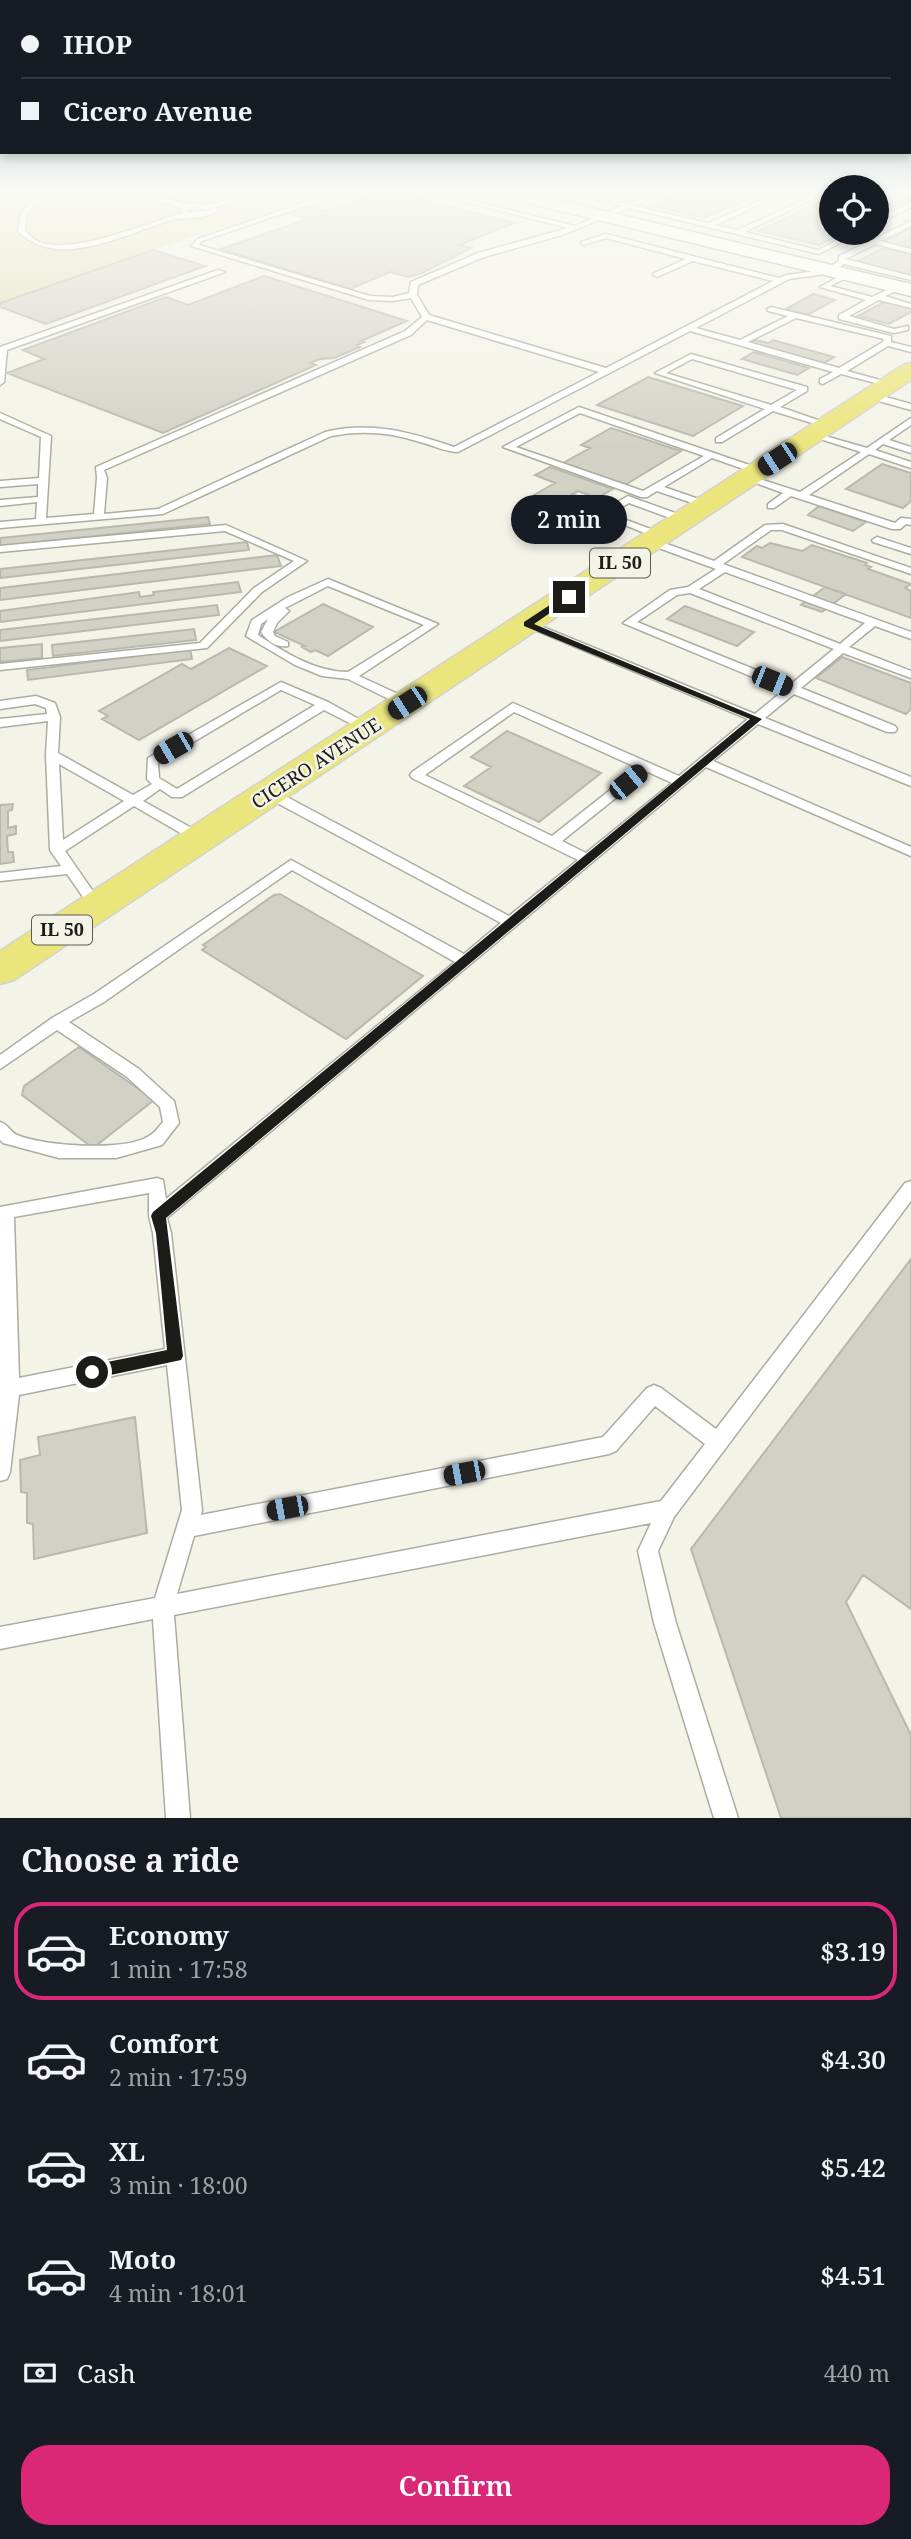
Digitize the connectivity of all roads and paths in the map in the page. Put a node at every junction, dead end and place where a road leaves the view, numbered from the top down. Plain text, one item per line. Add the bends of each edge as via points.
1 (199, 280) edge
2 (308, 280) edge
3 (424, 280) edge
4 (777, 280) edge
5 (863, 280) edge
6 (899, 293) edge
7 (413, 295) junction
8 (771, 309) dead end
9 (794, 315) junction
10 (426, 317) junction
11 (909, 327) edge
12 (689, 328) junction
13 (741, 343) junction
14 (887, 343) junction
15 (911, 350) edge
16 (911, 370) edge
17 (606, 371) junction
18 (839, 371) junction
19 (823, 381) dead end
20 (0, 382) edge
21 (880, 391) junction
22 (911, 407) edge
23 (772, 408) junction
24 (0, 416) edge
25 (911, 421) edge
26 (821, 429) junction
27 (719, 440) dead end
28 (882, 441) junction
29 (911, 450) edge
30 (868, 451) junction
31 (711, 455) junction
32 (911, 465) edge
33 (753, 475) junction
34 (43, 481) junction
35 (0, 484) edge
36 (656, 488) junction
37 (796, 494) junction
38 (42, 499) junction
39 (0, 502) edge
40 (771, 506) dead end
41 (696, 513) junction
42 (99, 517) junction
43 (41, 522) junction
44 (911, 522) edge
45 (0, 526) edge
46 (896, 527) junction
47 (656, 539) junction
48 (0, 549) edge
49 (911, 551) edge
50 (720, 566) junction
51 (911, 571) edge
52 (691, 590) junction
53 (873, 622) junction
54 (527, 624) junction
55 (911, 636) edge
56 (841, 649) junction
57 (0, 667) edge
58 (911, 675) edge
59 (350, 676) junction
60 (792, 689) junction
61 (407, 703) junction
62 (0, 705) edge
63 (324, 705) junction
64 (54, 717) junction
65 (757, 719) junction
66 (0, 723) edge
67 (369, 728) junction
68 (891, 729) dead end
69 (52, 755) junction
70 (705, 762) junction
71 (647, 767) junction
72 (681, 782) junction
73 (911, 782) edge
74 (160, 785) junction
75 (270, 793) junction
76 (135, 802) junction
77 (201, 839) junction
78 (553, 842) junction
79 (57, 850) junction
80 (911, 852) edge
81 (587, 859) junction
82 (69, 869) junction
83 (0, 877) edge
84 (97, 907) junction
85 (511, 923) junction
86 (39, 945) junction
87 (0, 956) edge
88 (465, 961) junction
89 (0, 970) edge
90 (58, 1022) junction
91 (0, 1063) edge
92 (0, 1128) edge
93 (911, 1188) edge
94 (3, 1206) edge
95 (158, 1216) junction
96 (175, 1356) junction
97 (9, 1388) junction
98 (718, 1442) junction
99 (0, 1472) edge
100 (667, 1510) junction
101 (186, 1528) junction
102 (163, 1605) junction
103 (0, 1638) edge
104 (178, 1818) edge
105 (726, 1818) edge

1 - 20 lane via 3,349
2 - 7 lane via 369,298
3 - 7 lane via 414,284
4 - 12 lane
5 - 6 street
6 - 11 lane via 842,317 894,331
7 - 10 lane
8 - 9 lane
9 - 13 lane
9 - 14 lane via 888,338
10 - 17 lane
10 - 42 lane via 408,333 99,469
12 - 13 lane
12 - 17 lane
13 - 18 lane
14 - 15 lane
14 - 18 lane
16 - 21 main road, CICERO AVENUE / IL 50
17 - 42 lane via 454,450 401,432 347,429 172,508
18 - 19 lane
18 - 21 lane
21 - 22 lane
21 - 26 main road, CICERO AVENUE / IL 50
23 - 23 lane via 692,383 659,373 691,356 804,389
23 - 26 lane
23 - 27 lane
24 - 34 lane via 46,436
25 - 28 lane
26 - 30 lane
26 - 33 main road, CICERO AVENUE / IL 50
28 - 29 lane
28 - 30 lane
30 - 32 lane
30 - 37 lane
31 - 33 lane
31 - 36 lane
31 - 36 lane via 579,410 508,447 644,495
33 - 37 lane
33 - 41 main road, CICERO AVENUE / IL 50
34 - 35 lane
34 - 38 lane
36 - 41 lane
37 - 40 lane
37 - 46 lane
38 - 39 lane
38 - 43 lane
41 - 47 main road, CICERO AVENUE / IL 50
41 - 47 lane via 628,499 602,514
42 - 43 lane
43 - 45 lane
44 - 46 lane via 905,520
46 - 49 lane via 877,540
47 - 50 lane
47 - 54 main road, CICERO AVENUE / IL 50
48 - 57 lane via 226,528 302,561 258,590 203,646
50 - 51 lane via 769,527 783,527
50 - 52 lane
50 - 53 lane
52 - 56 lane
52 - 60 lane via 674,592 629,623
53 - 55 lane
53 - 56 lane
54 - 61 main road, CICERO AVENUE / IL 50
54 - 65 lane
56 - 58 lane
56 - 60 lane
59 - 59 lane via 336,678 269,648 252,636 256,622 328,582 432,624
59 - 61 lane
60 - 65 lane
60 - 68 lane
61 - 67 main road, CICERO AVENUE / IL 50
62 - 64 lane via 36,700 51,706
63 - 67 lane
63 - 74 lane via 177,794
63 - 74 lane via 281,685 152,761 153,779
64 - 66 lane
64 - 69 lane
65 - 70 lane
65 - 73 lane
67 - 75 main road, CICERO AVENUE / IL 50
69 - 76 lane
69 - 79 lane
70 - 72 lane
70 - 80 lane
71 - 72 lane
71 - 78 lane
71 - 78 lane via 513,707 416,775
72 - 81 lane
74 - 76 lane
75 - 77 main road, CICERO AVENUE / IL 50
75 - 85 lane
76 - 77 lane
76 - 79 lane
77 - 84 main road, CICERO AVENUE / IL 50
78 - 81 lane
79 - 82 lane
81 - 85 lane
82 - 83 lane
82 - 84 lane
84 - 86 main road, CICERO AVENUE / IL 50
85 - 88 lane
86 - 87 main road
86 - 89 main road, CICERO AVENUE / IL 50
88 - 90 lane via 291,864
88 - 95 lane
90 - 91 lane
90 - 92 lane via 133,1073 168,1105 171,1123 156,1141 116,1152 59,1152 9,1139
93 - 98 lane
94 - 95 lane via 158,1185
94 - 97 lane
95 - 96 lane
96 - 97 lane
96 - 101 lane via 191,1510
97 - 99 lane
98 - 100 lane
98 - 101 lane via 654,1394 609,1445
100 - 102 lane
100 - 105 lane via 648,1551 665,1623
101 - 102 lane
102 - 103 lane
102 - 104 lane

